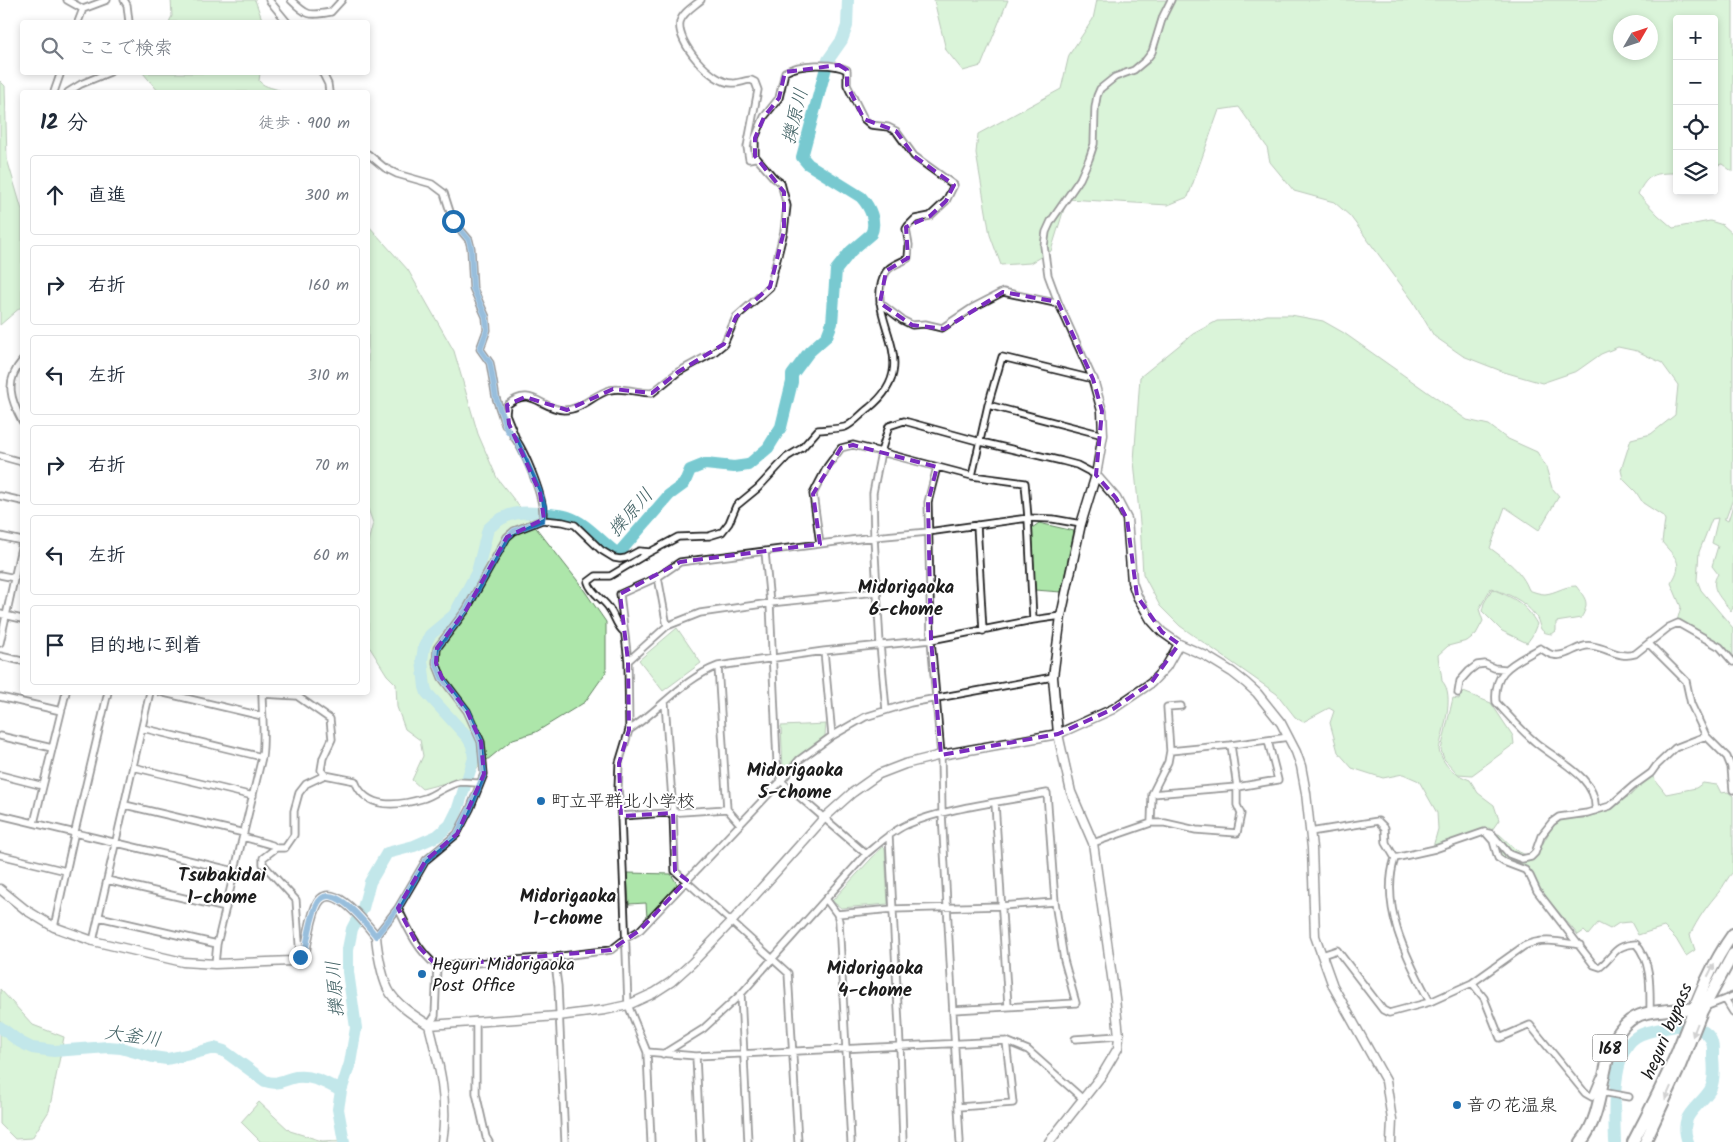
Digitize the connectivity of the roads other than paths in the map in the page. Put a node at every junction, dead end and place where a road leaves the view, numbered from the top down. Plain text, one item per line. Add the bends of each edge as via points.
1 (67, 0) edge
2 (107, 0) edge
3 (124, 0) edge
4 (270, 0) edge
5 (291, 0) edge
6 (342, 0) edge
7 (701, 0) edge
8 (1171, 0) edge
9 (83, 9) junction
10 (79, 20) edge
11 (129, 20) edge
12 (285, 20) edge
13 (61, 75) edge
14 (103, 75) edge
15 (324, 75) edge
16 (55, 90) edge
17 (71, 90) edge
18 (329, 90) edge
19 (370, 156) edge
20 (756, 156) junction
21 (1058, 302) junction
22 (880, 303) junction
23 (20, 364) edge
24 (1093, 379) junction
25 (988, 405) junction
26 (20, 418) edge
27 (1103, 435) junction
28 (516, 439) junction
29 (981, 442) junction
30 (881, 452) junction
31 (0, 456) edge
32 (20, 461) edge
33 (936, 467) junction
34 (1096, 475) junction
35 (972, 476) junction
36 (0, 496) edge
37 (20, 501) edge
38 (543, 518) junction
39 (1028, 518) junction
40 (1081, 524) junction
41 (977, 525) junction
42 (928, 532) junction
43 (0, 536) edge
44 (874, 537) junction
45 (20, 541) edge
46 (820, 544) junction
47 (20, 552) edge
48 (650, 552) junction
49 (765, 552) junction
50 (0, 575) edge
51 (658, 577) junction
52 (15, 578) junction
53 (876, 592) junction
54 (770, 603) junction
55 (3, 615) edge
56 (1061, 616) junction
57 (20, 619) edge
58 (1033, 620) junction
59 (667, 626) junction
60 (983, 631) junction
61 (624, 632) junction
62 (932, 640) junction
63 (0, 643) edge
64 (880, 644) junction
65 (1179, 644) junction
66 (1649, 644) junction
67 (824, 650) junction
68 (0, 656) edge
69 (772, 658) junction
70 (20, 661) edge
71 (628, 661) junction
72 (1733, 662) edge
73 (718, 666) junction
74 (1505, 669) junction
75 (1053, 677) junction
76 (1458, 692) dead end
77 (65, 695) edge
78 (107, 695) edge
79 (149, 695) edge
80 (173, 695) edge
81 (262, 695) edge
82 (285, 695) edge
83 (0, 697) edge
84 (936, 698) junction
85 (665, 702) junction
86 (1181, 706) dead end
87 (886, 710) junction
88 (61, 711) junction
89 (262, 716) junction
90 (142, 728) junction
91 (629, 730) junction
92 (1058, 734) junction
93 (0, 736) edge
94 (832, 736) junction
95 (1706, 736) junction
96 (1289, 737) junction
97 (1268, 741) junction
98 (1231, 745) junction
99 (52, 748) junction
100 (1170, 751) junction
101 (941, 755) junction
102 (262, 757) junction
103 (134, 767) junction
104 (0, 775) edge
105 (325, 775) junction
106 (781, 780) junction
107 (480, 783) junction
108 (43, 786) junction
109 (1237, 787) junction
110 (1733, 790) edge
111 (1152, 794) junction
112 (253, 796) junction
113 (995, 803) junction
114 (125, 805) junction
115 (726, 810) junction
116 (1595, 811) junction
117 (942, 813) junction
118 (673, 814) junction
119 (0, 815) edge
120 (621, 816) junction
121 (824, 818) junction
122 (34, 823) junction
123 (1151, 823) junction
124 (740, 824) junction
125 (75, 831) junction
126 (1310, 832) junction
127 (1484, 832) junction
128 (244, 835) junction
129 (889, 835) junction
130 (115, 842) junction
131 (1093, 842) junction
132 (276, 848) junction
133 (866, 854) junction
134 (0, 855) edge
135 (1395, 858) junction
136 (234, 870) junction
137 (66, 871) junction
138 (107, 880) junction
139 (687, 880) junction
140 (0, 889) edge
141 (826, 899) junction
142 (1055, 902) junction
143 (1001, 906) junction
144 (947, 907) junction
145 (226, 908) junction
146 (398, 908) junction
147 (893, 909) junction
148 (837, 914) junction
149 (98, 916) junction
150 (732, 921) junction
151 (54, 927) junction
152 (1733, 934) edge
153 (376, 936) junction
154 (625, 939) junction
155 (93, 941) junction
156 (217, 944) junction
157 (1580, 945) junction
158 (1733, 954) edge
159 (1322, 955) junction
160 (300, 957) junction
161 (554, 957) junction
162 (773, 960) junction
163 (216, 964) junction
164 (437, 966) junction
165 (1472, 983) junction
166 (741, 994) junction
167 (1733, 996) edge
168 (1725, 999) junction
169 (1430, 1002) junction
170 (628, 1005) junction
171 (1008, 1006) junction
172 (953, 1010) junction
173 (1698, 1010) junction
174 (1733, 1012) edge
175 (1650, 1013) junction
176 (558, 1016) junction
177 (476, 1021) junction
178 (429, 1025) junction
179 (1119, 1036) junction
180 (1076, 1039) dead end
181 (1006, 1041) junction
182 (955, 1043) junction
183 (900, 1046) junction
184 (845, 1049) junction
185 (793, 1050) junction
186 (647, 1052) junction
187 (663, 1054) junction
188 (745, 1054) junction
189 (696, 1056) junction
190 (1604, 1077) junction
191 (1605, 1092) junction
192 (1629, 1097) dead end
193 (1083, 1100) junction
194 (958, 1107) junction
195 (442, 1142) edge
196 (489, 1142) edge
197 (565, 1142) edge
198 (651, 1142) edge
199 (700, 1142) edge
200 (748, 1142) edge
201 (798, 1142) edge
202 (850, 1142) edge
203 (903, 1142) edge
204 (960, 1142) edge
205 (1049, 1142) edge
206 (1391, 1142) edge
207 (1580, 1142) edge
208 (1634, 1142) edge
209 (1645, 1142) edge

1 - 9 street
2 - 9 street
3 - 11 street
4 - 12 street
5 - 6 street via 303,12 314,15 331,12
7 - 20 street via 685,14 680,30 701,66 717,78 732,84 748,80 756,82 758,90 747,147 749,159
8 - 21 street via 1146,60 1134,70 1106,83 1097,96 1094,144 1089,159 1046,232 1045,260
9 - 10 street
13 - 16 street
14 - 17 street
15 - 18 street
19 - 28 street via 385,168 432,184 444,193 453,221 469,240 473,288 486,317 487,330 480,349 490,363 496,398 507,430
20 - 22 street via 755,138 764,117 780,98 785,72 838,65 847,70 847,85 864,119 871,125 896,130 914,156 954,185 946,201 930,216 915,219 906,229 908,258 886,271
20 - 28 street via 781,183 787,206 784,231 770,287 736,317 724,344 652,392 613,389 567,410 556,409 534,398 515,398 507,405 506,414
21 - 22 street via 1003,292 942,328 902,320
21 - 24 street
22 - 48 street via 895,357 892,378 881,398 846,426 818,430 736,506 722,532 678,538
23 - 26 street via 10,387
24 - 25 street via 1002,357
24 - 27 street via 1102,412
25 - 27 street
25 - 29 street
27 - 34 street
28 - 38 street via 540,493
29 - 30 street via 904,421 889,426
29 - 34 street via 1077,465
29 - 35 street
30 - 33 street
30 - 44 street via 873,493
30 - 46 street via 853,445 841,448 827,466 813,494
31 - 32 street
33 - 35 street
33 - 42 street via 928,502
34 - 40 street
34 - 65 street via 1116,498 1127,519 1136,596 1162,632
35 - 39 street via 1025,483
36 - 37 street
38 - 48 street via 575,525 614,558 626,558 639,551
38 - 107 street via 514,531 507,538 466,610 437,648 436,663 442,678 468,711 481,742 484,774
39 - 40 street
39 - 41 street
39 - 58 street
40 - 56 street
41 - 42 street
41 - 60 street
42 - 44 street
42 - 62 street
43 - 45 street
44 - 46 street
44 - 53 street
46 - 49 street
47 - 52 street
48 - 61 street via 610,576 596,576 588,582
49 - 51 street via 680,562
49 - 54 street
50 - 52 street
51 - 59 street
51 - 61 street via 620,594
52 - 55 street
53 - 54 street
53 - 64 street
54 - 59 street via 700,613
54 - 69 street
55 - 57 street
55 - 63 street
56 - 58 street
56 - 75 street
58 - 60 street
59 - 71 street
60 - 62 street
61 - 71 street
62 - 64 street
62 - 84 street
64 - 67 street
64 - 87 street
65 - 92 street via 1166,667 1151,684 1113,709
65 - 96 street via 1206,656 1246,682
66 - 72 street via 1678,623 1720,647
66 - 74 street via 1628,656 1593,646 1553,656 1540,648
66 - 95 street via 1686,681 1691,704
67 - 69 street
67 - 94 street
68 - 70 street
69 - 73 street
69 - 106 street via 777,762
71 - 91 street
73 - 85 street via 703,671
73 - 115 street
74 - 76 street via 1477,665 1460,681
74 - 116 street via 1497,681 1496,702 1534,742 1583,779 1596,799
75 - 84 street
75 - 92 street
77 - 88 street
78 - 125 street
79 - 90 street
80 - 89 street
81 - 89 street
82 - 105 street via 297,696 330,719 332,739 321,770
83 - 88 street
84 - 87 street
84 - 101 street
85 - 91 street
85 - 118 street
86 - 100 street via 1167,707
87 - 94 street via 865,717
88 - 99 street
89 - 102 street
90 - 102 street
90 - 103 street
91 - 120 street via 619,763
92 - 101 street
92 - 131 street via 1071,792
93 - 99 street
94 - 106 street via 799,760
95 - 110 street via 1727,757
95 - 116 street via 1676,748 1610,806
96 - 97 street
96 - 126 street via 1301,766
97 - 98 street
97 - 109 street via 1278,780
98 - 100 street
98 - 109 street
99 - 108 street
100 - 111 street
101 - 117 street
101 - 121 street via 879,774
102 - 112 street
103 - 112 street
103 - 114 street
104 - 108 street
105 - 107 street via 355,781 358,790 375,803 394,804 425,798 462,782
105 - 132 street via 306,784 299,793 294,812 294,835 285,848
106 - 121 street
106 - 124 street
107 - 146 street via 457,834 426,860
108 - 122 street
109 - 111 street
109 - 123 street via 1237,805 1242,814 1237,833
111 - 123 street
112 - 128 street
113 - 117 street
113 - 142 street via 1046,793
113 - 143 street
114 - 128 street
114 - 130 street
115 - 118 street
115 - 124 street
116 - 127 street via 1559,817 1552,822 1531,858 1522,859 1510,854 1492,834
117 - 129 street via 906,825
117 - 144 street
118 - 120 street
118 - 139 street via 675,871
119 - 122 street
120 - 154 street
121 - 133 street
121 - 150 street
122 - 125 street
123 - 131 street
124 - 139 street
125 - 130 street
125 - 137 street
126 - 135 street via 1378,821 1385,828 1386,842
126 - 159 street via 1315,936
127 - 135 street via 1435,850
127 - 157 street via 1493,841 1498,858 1525,870 1537,891
128 - 132 street
128 - 136 street
129 - 133 street
129 - 147 street
130 - 136 street
130 - 138 street
131 - 179 street
132 - 160 street via 263,858 263,864 296,900
133 - 141 street
134 - 137 street
135 - 169 street via 1391,880 1396,928
136 - 145 street
137 - 151 street
138 - 145 street
138 - 149 street
139 - 150 street
139 - 154 street via 640,930
140 - 151 street
141 - 148 street
141 - 162 street
142 - 143 street
142 - 171 street via 1064,960 1076,1003
143 - 144 street
143 - 171 street
144 - 147 street
144 - 172 street
145 - 156 street
146 - 153 street
146 - 164 street via 426,958
147 - 148 street
147 - 183 street
148 - 184 street
149 - 155 street
149 - 156 street
150 - 162 street
150 - 170 street via 671,982
151 - 155 street
173 -> 152 highway, heguri bypass via 1711,970
153 - 160 street via 342,900 330,896 316,905 305,952
153 - 178 street via 388,990 406,1010
154 - 161 street via 611,950
154 - 170 street
155 - 163 street via 183,962
156 - 163 street
157 - 165 street via 1533,941
157 - 175 street via 1594,965 1600,967 1617,948 1636,944 1646,961
158 - 173 highway, heguri bypass
159 - 169 street via 1337,950 1388,1013
159 - 206 street via 1333,986 1386,1080 1392,1120
160 - 163 street via 292,961
161 - 164 street
161 - 176 street
162 - 166 street
162 - 185 street via 788,973
164 - 178 street via 435,1016
165 - 169 street
165 - 190 street via 1484,998 1500,1038 1530,1025 1585,1093 1592,1097 1600,1078
166 - 187 street via 703,1029
166 - 188 street
167 - 168 street
168 - 173 street
168 - 174 street
170 - 176 street
170 - 186 street
171 - 172 street
172 - 182 street
173 - 175 highway, 168
173 - 208 highway, heguri bypass
173 -> 209 highway, heguri bypass via 1688,1048
175 - 190 highway, 168 via 1639,1016 1619,1030 1611,1043
176 - 177 street
176 - 197 street
177 - 178 street
177 - 196 street via 476,1093
178 - 195 street via 442,1076
179 - 180 street
179 - 193 street via 1118,1048
181 - 182 street
181 - 193 street via 1028,1050
181 - 194 street via 1012,1103
182 - 183 street
182 - 194 street
183 - 184 street
183 - 203 street
184 - 185 street
184 - 202 street
185 - 188 street
185 - 201 street
186 - 187 street
186 - 198 street
187 - 189 street
188 - 189 street
188 - 200 street
189 - 199 street
190 - 191 highway, 168
191 - 192 street
191 - 207 highway, 168 via 1594,1121
193 - 205 street
194 - 204 street

